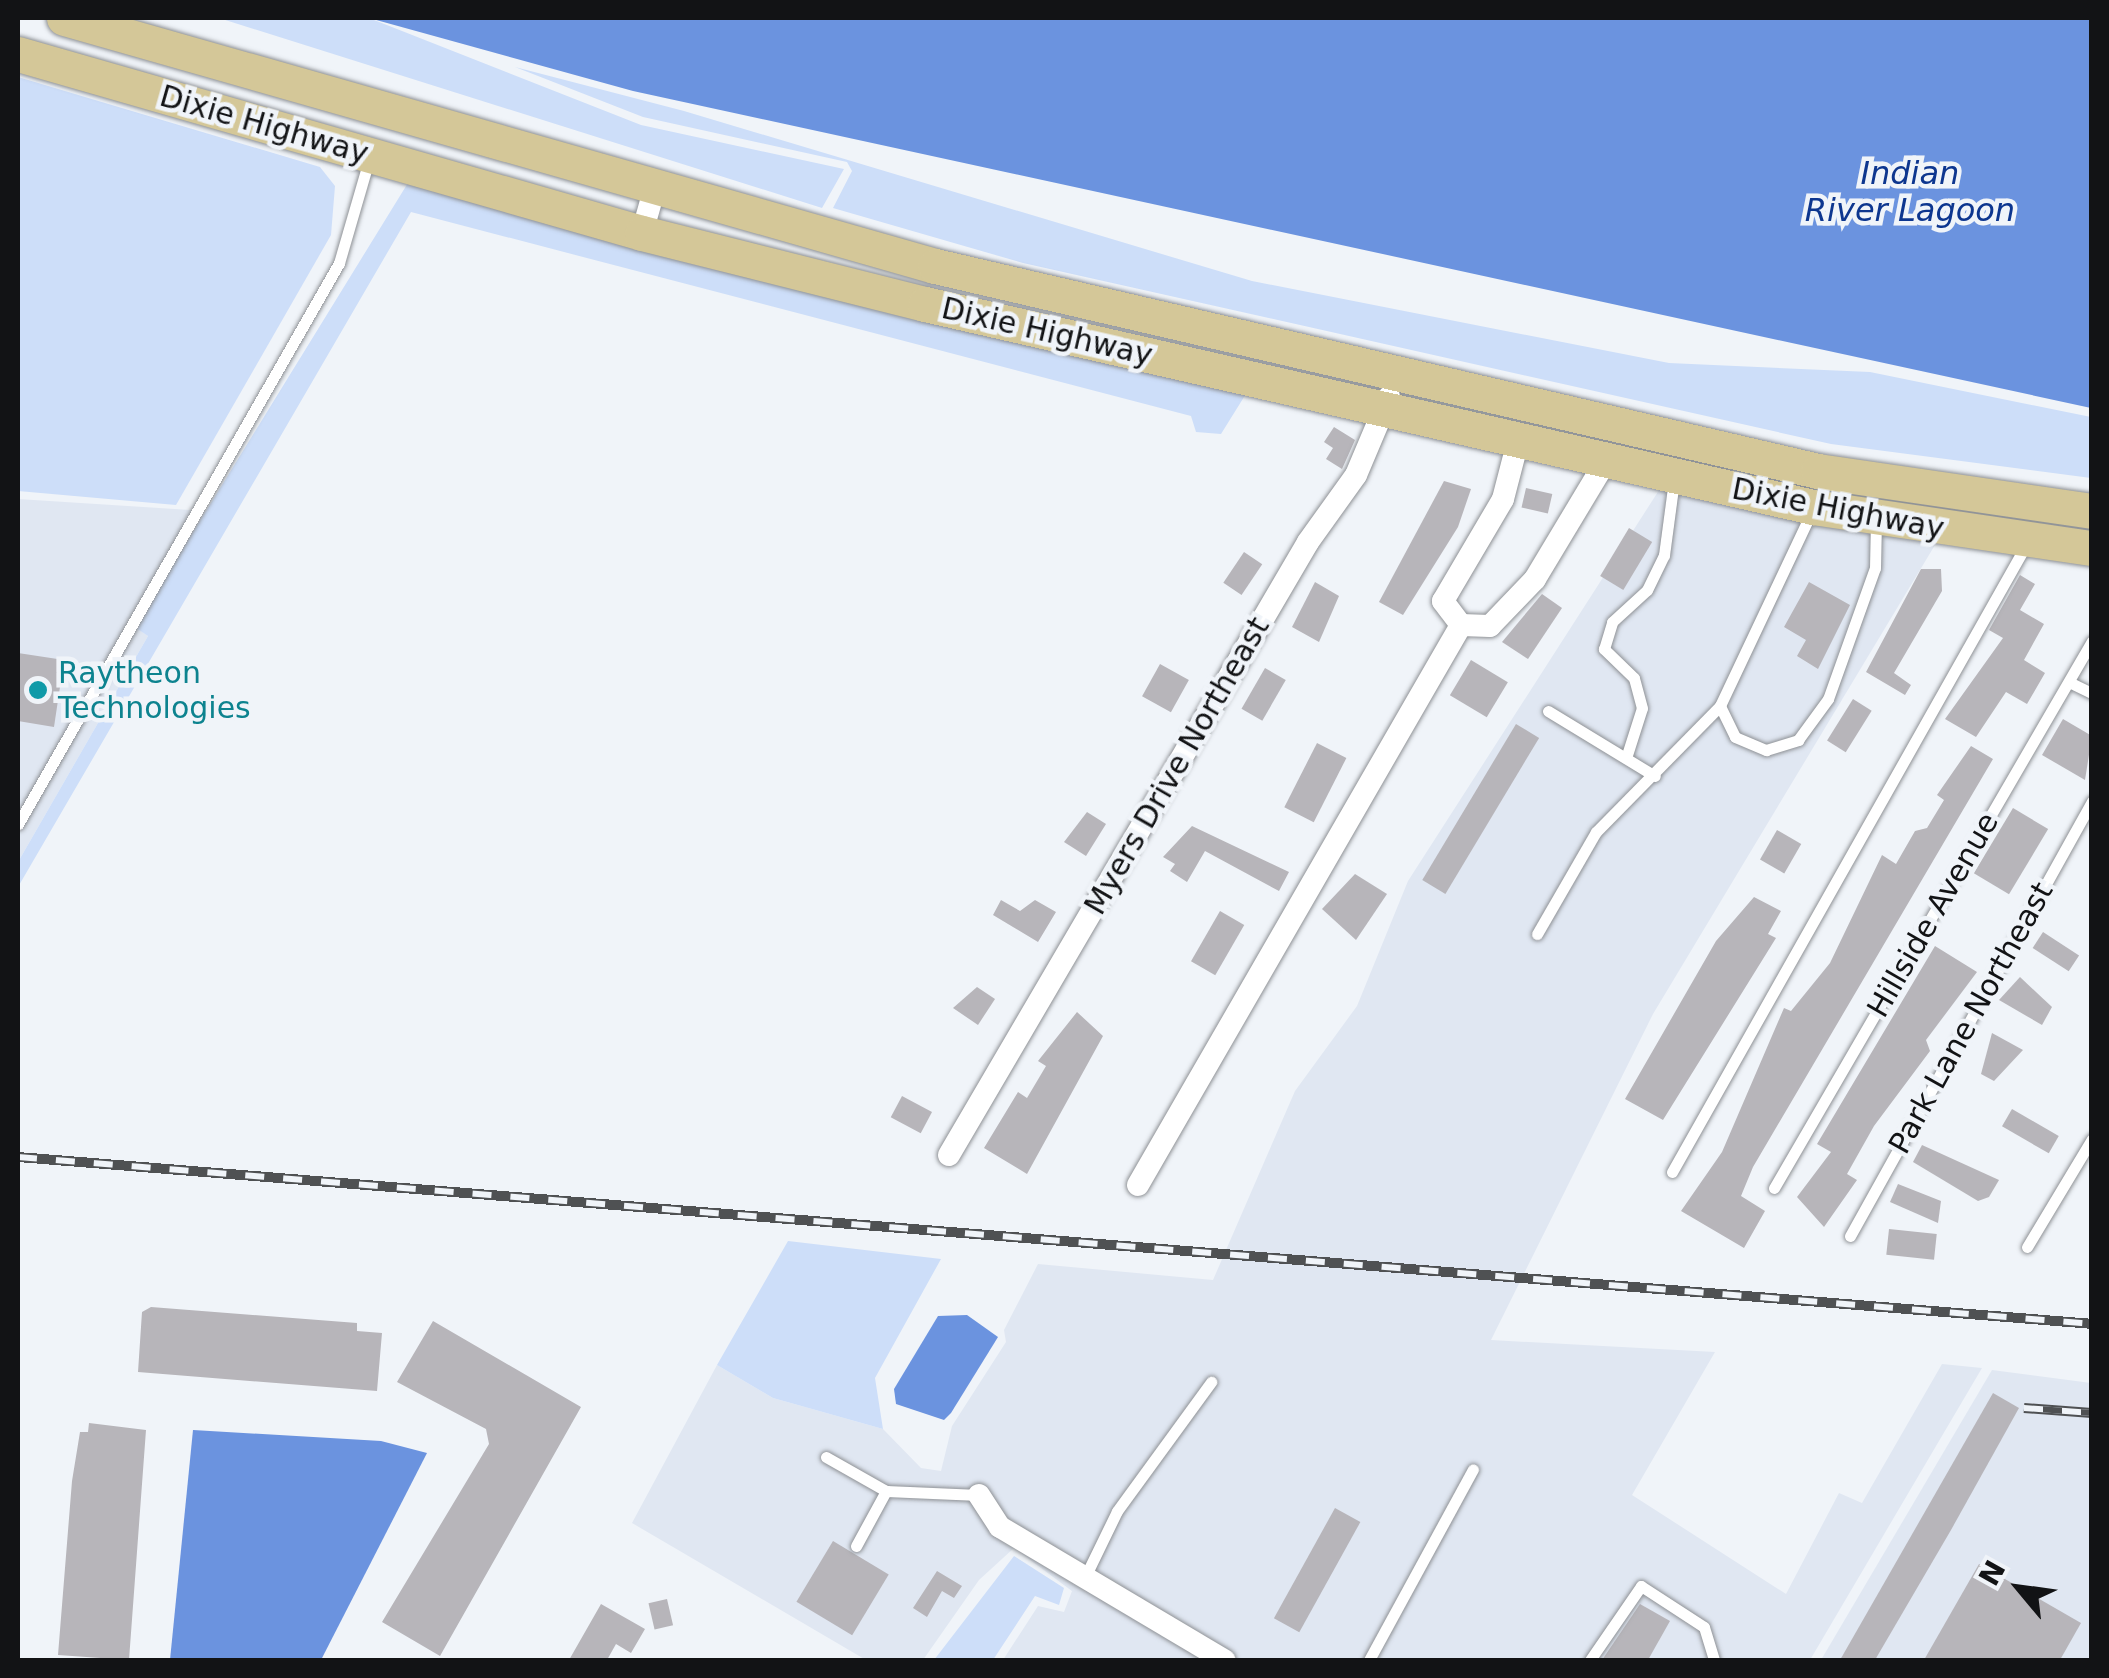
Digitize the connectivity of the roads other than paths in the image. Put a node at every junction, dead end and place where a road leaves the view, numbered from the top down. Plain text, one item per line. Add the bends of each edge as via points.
1 (64, 18) edge
2 (18, 54) edge
3 (370, 156) junction
4 (655, 187) junction
5 (642, 232) junction
6 (1395, 374) junction
7 (1385, 410) junction
8 (1518, 441) junction
9 (1606, 461) junction
10 (1818, 471) junction
11 (1675, 476) junction
12 (2046, 506) junction
13 (1813, 507) junction
14 (2092, 510) edge
15 (1876, 520) junction
16 (2028, 541) junction
17 (2092, 548) edge
18 (1461, 625) junction
19 (2092, 641) edge
20 (2069, 682) junction
21 (2092, 693) edge
22 (1720, 706) junction
23 (1548, 711) dead end
24 (1626, 758) junction
25 (1655, 776) junction
26 (2092, 800) edge
27 (18, 824) edge
28 (1537, 934) dead end
29 (2092, 1139) edge
30 (949, 1155) dead end
31 (1672, 1172) dead end
32 (1138, 1184) dead end
33 (1774, 1188) dead end
34 (1850, 1236) dead end
35 (2027, 1247) dead end
36 (1211, 1382) dead end
37 (826, 1457) dead end
38 (1473, 1469) dead end
39 (886, 1491) junction
40 (979, 1495) joint
41 (856, 1546) dead end
42 (1085, 1577) junction
43 (1224, 1660) edge
44 (1370, 1660) edge
45 (1590, 1660) edge
46 (1714, 1660) edge

1 - 4 main road, Dixie Highway
2 - 3 main road, Dixie Highway
3 - 5 main road, Dixie Highway
3 - 27 lane via 339,264
4 - 5 street
4 - 6 main road, Dixie Highway via 935,266
5 - 7 main road, Dixie Highway
6 - 7 street, Myers Drive Northeast
6 - 10 main road, Dixie Highway
7 - 8 main road, Dixie Highway
7 - 30 street, Myers Drive Northeast via 1356,476 1308,542
8 - 9 main road, Dixie Highway
8 - 18 street via 1503,499 1443,601
9 - 11 main road, Dixie Highway
9 - 18 street via 1535,578 1490,626
10 - 12 main road, Dixie Highway
10 - 13 street
11 - 13 main road, Dixie Highway
11 - 24 lane via 1664,555 1647,590 1612,622 1604,650 1634,678 1642,708
12 - 14 main road, Dixie Highway
12 - 16 lane
13 - 15 main road, Dixie Highway
13 - 22 lane
15 - 16 main road, Dixie Highway
15 - 22 lane via 1875,568 1858,630 1828,700 1798,740 1779,750 1747,744 1723,722
16 - 17 main road, Dixie Highway
16 - 31 lane
18 - 32 street
19 - 20 lane, Hillside Avenue
20 - 21 lane
20 - 33 lane, Hillside Avenue
22 - 25 lane
23 - 24 lane
24 - 25 lane
25 - 28 lane via 1596,832
26 - 34 lane, Park Lane Northeast
29 - 35 lane
36 - 42 lane via 1117,1512
37 - 39 lane
38 - 44 lane
39 - 40 lane
39 - 41 lane
40 - 42 street via 1000,1526
42 - 43 street
45 - 46 lane via 1641,1586 1704,1627

